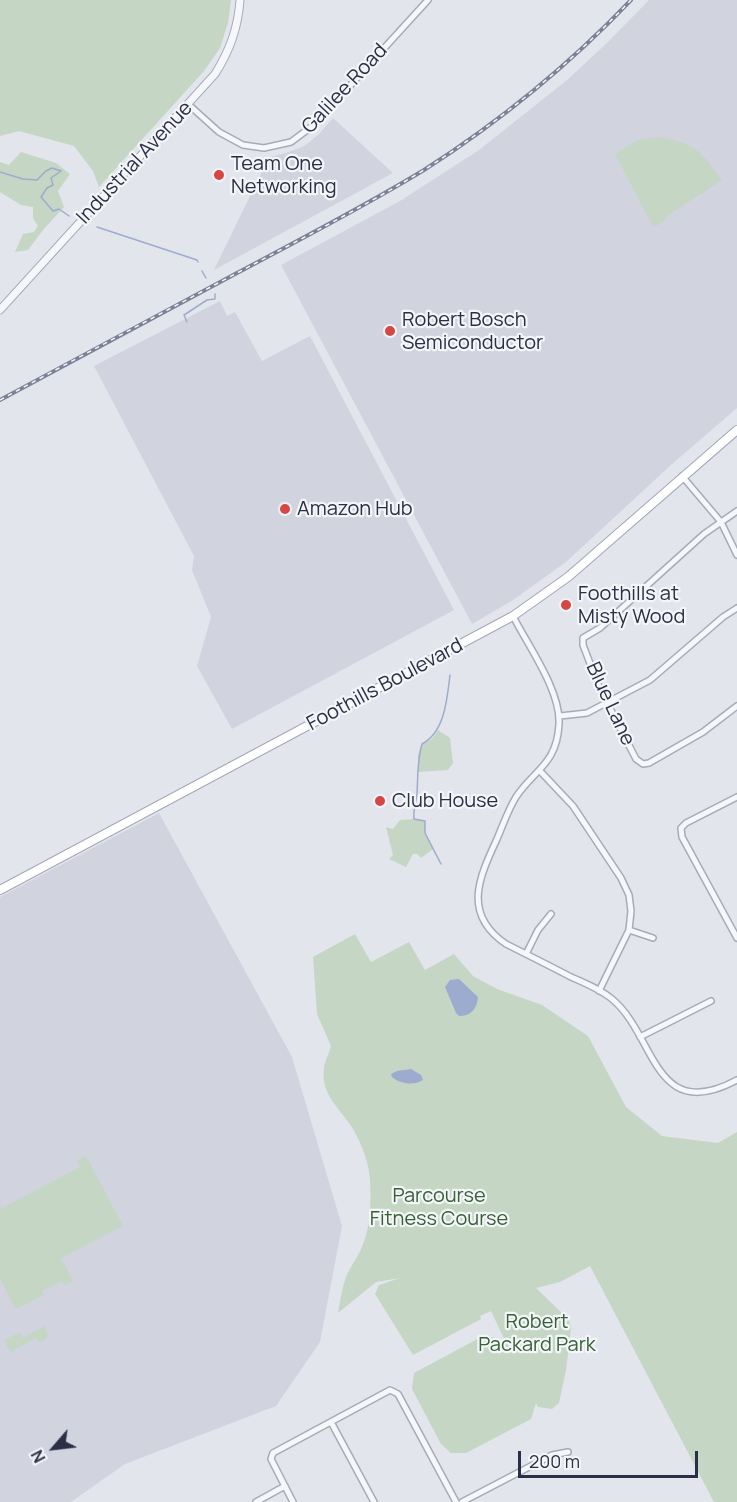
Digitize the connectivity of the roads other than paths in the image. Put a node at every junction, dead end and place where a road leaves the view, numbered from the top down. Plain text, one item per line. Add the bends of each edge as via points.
1 (240, 0) edge
2 (428, 0) edge
3 (189, 105) junction
4 (0, 310) edge
5 (737, 430) edge
6 (682, 476) junction
7 (737, 512) edge
8 (721, 522) junction
9 (737, 555) edge
10 (737, 608) edge
11 (513, 616) junction
12 (607, 703) junction
13 (737, 706) edge
14 (560, 716) junction
15 (540, 771) junction
16 (737, 797) edge
17 (0, 890) edge
18 (551, 914) dead end
19 (629, 930) junction
20 (653, 938) dead end
21 (737, 938) edge
22 (526, 954) junction
23 (599, 991) junction
24 (711, 1001) dead end
25 (640, 1037) junction
26 (737, 1080) edge
27 (331, 1422) junction
28 (568, 1452) dead end
29 (285, 1486) junction
30 (256, 1502) edge
31 (293, 1502) edge
32 (374, 1502) edge
33 (456, 1502) edge
34 (462, 1502) edge

1 - 3 street, Industrial Avenue via 233,40 225,58
2 - 3 street, Galilee Road via 315,124 291,142 264,148 243,145 219,132
3 - 4 street, Industrial Avenue
5 - 6 main road, Foothills Boulevard
6 - 8 street
6 - 11 main road, Foothills Boulevard via 568,577
7 - 8 street
8 - 9 street
8 - 12 street, Blue Lane via 600,628 583,638
10 - 12 street via 656,677
11 - 14 street via 555,695
11 - 17 main road, Foothills Boulevard
12 - 13 street, Blue Lane via 636,759 643,764 703,732
12 - 14 street via 587,713
14 - 15 street via 556,744
15 - 19 street via 568,799 626,887 631,903
15 - 22 street via 514,800 483,869 478,890 480,911 490,930
16 - 21 street via 681,828 682,837
18 - 22 street
19 - 20 street
19 - 23 street
22 - 23 street
23 - 25 street via 622,1008
24 - 25 street
25 - 26 street via 660,1072 680,1087 712,1091
27 - 29 street via 273,1453 271,1459
27 - 32 street
27 - 33 street via 390,1390 398,1394
28 - 34 street via 552,1455
29 - 30 street
29 - 31 street

